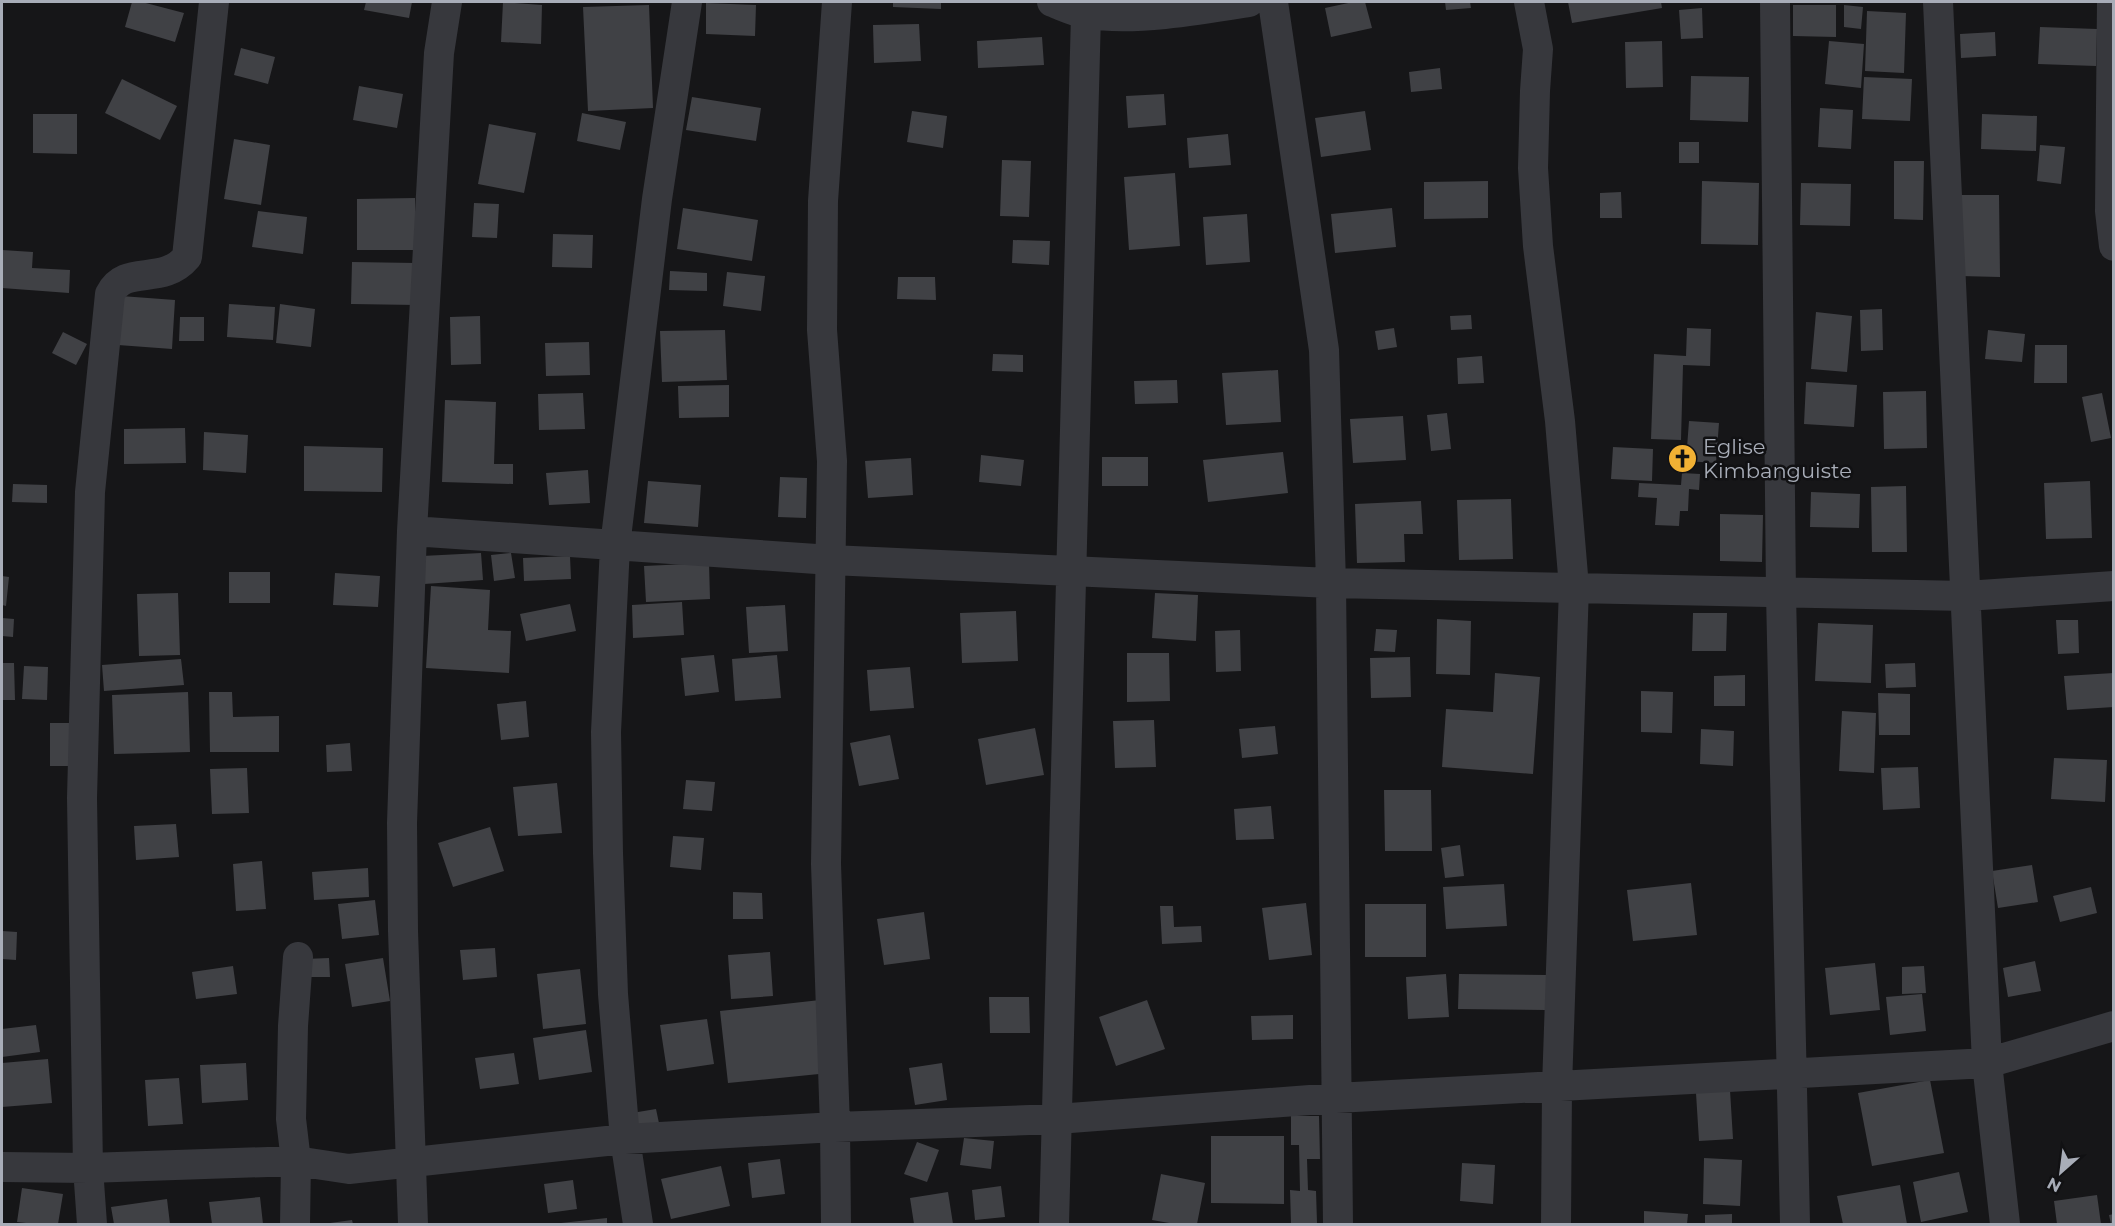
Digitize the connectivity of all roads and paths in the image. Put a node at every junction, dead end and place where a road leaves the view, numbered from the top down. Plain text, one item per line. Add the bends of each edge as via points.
1 (214, 2) edge
2 (447, 2) edge
3 (687, 2) edge
4 (837, 2) edge
5 (1052, 2) edge
6 (1250, 2) edge
7 (1273, 2) edge
8 (1529, 2) edge
9 (1775, 2) edge
10 (1938, 2) edge
11 (2112, 2) edge
12 (1085, 8) edge
13 (2114, 246) edge
14 (412, 531) junction
15 (615, 546) junction
16 (831, 560) junction
17 (1070, 572) junction
18 (1331, 583) junction
19 (2114, 586) edge
20 (1574, 587) junction
21 (1781, 594) junction
22 (1966, 596) junction
23 (298, 957) dead end
24 (2114, 1026) edge
25 (1987, 1063) junction
26 (1792, 1075) junction
27 (1557, 1087) junction
28 (1336, 1098) junction
29 (1057, 1119) junction
30 (835, 1127) junction
31 (625, 1139) junction
32 (296, 1161) junction
33 (410, 1164) junction
34 (2, 1167) edge
35 (88, 1168) junction
36 (92, 1224) edge
37 (295, 1224) edge
38 (412, 1224) edge
39 (638, 1224) edge
40 (836, 1224) edge
41 (1054, 1224) edge
42 (1338, 1224) edge
43 (1556, 1224) edge
44 (1795, 1224) edge
45 (2005, 1224) edge

1 - 35 street via 187,257 171,272 122,279 110,294 90,492 82,798
2 - 14 street via 439,53
3 - 15 street via 657,200
4 - 16 street via 823,201 822,330 832,461
5 - 12 street
6 - 12 street via 1139,15
7 - 18 street via 1324,350
8 - 20 street via 1538,49 1533,168 1538,246 1560,421
9 - 21 street
10 - 22 street
11 - 13 street via 2110,199
12 - 17 street
14 - 15 street
14 - 33 street via 402,823
15 - 16 street
15 - 31 street via 606,754 613,994
16 - 17 street
16 - 30 street via 826,864
17 - 18 street
17 - 29 street
18 - 20 street
18 - 28 street
19 - 22 street
20 - 21 street
20 - 27 street
21 - 22 street
21 - 26 street
22 - 25 street
23 - 32 street via 291,1119
24 - 25 street
25 - 26 street
25 - 45 street
26 - 27 street
26 - 44 street
27 - 28 street
27 - 43 street
28 - 29 street
28 - 42 street
29 - 30 street
29 - 41 street
30 - 31 street
30 - 40 street
31 - 33 street
31 - 39 street
32 - 33 street via 349,1169
32 - 35 street
32 - 37 street
33 - 38 street
34 - 35 street
35 - 36 street

